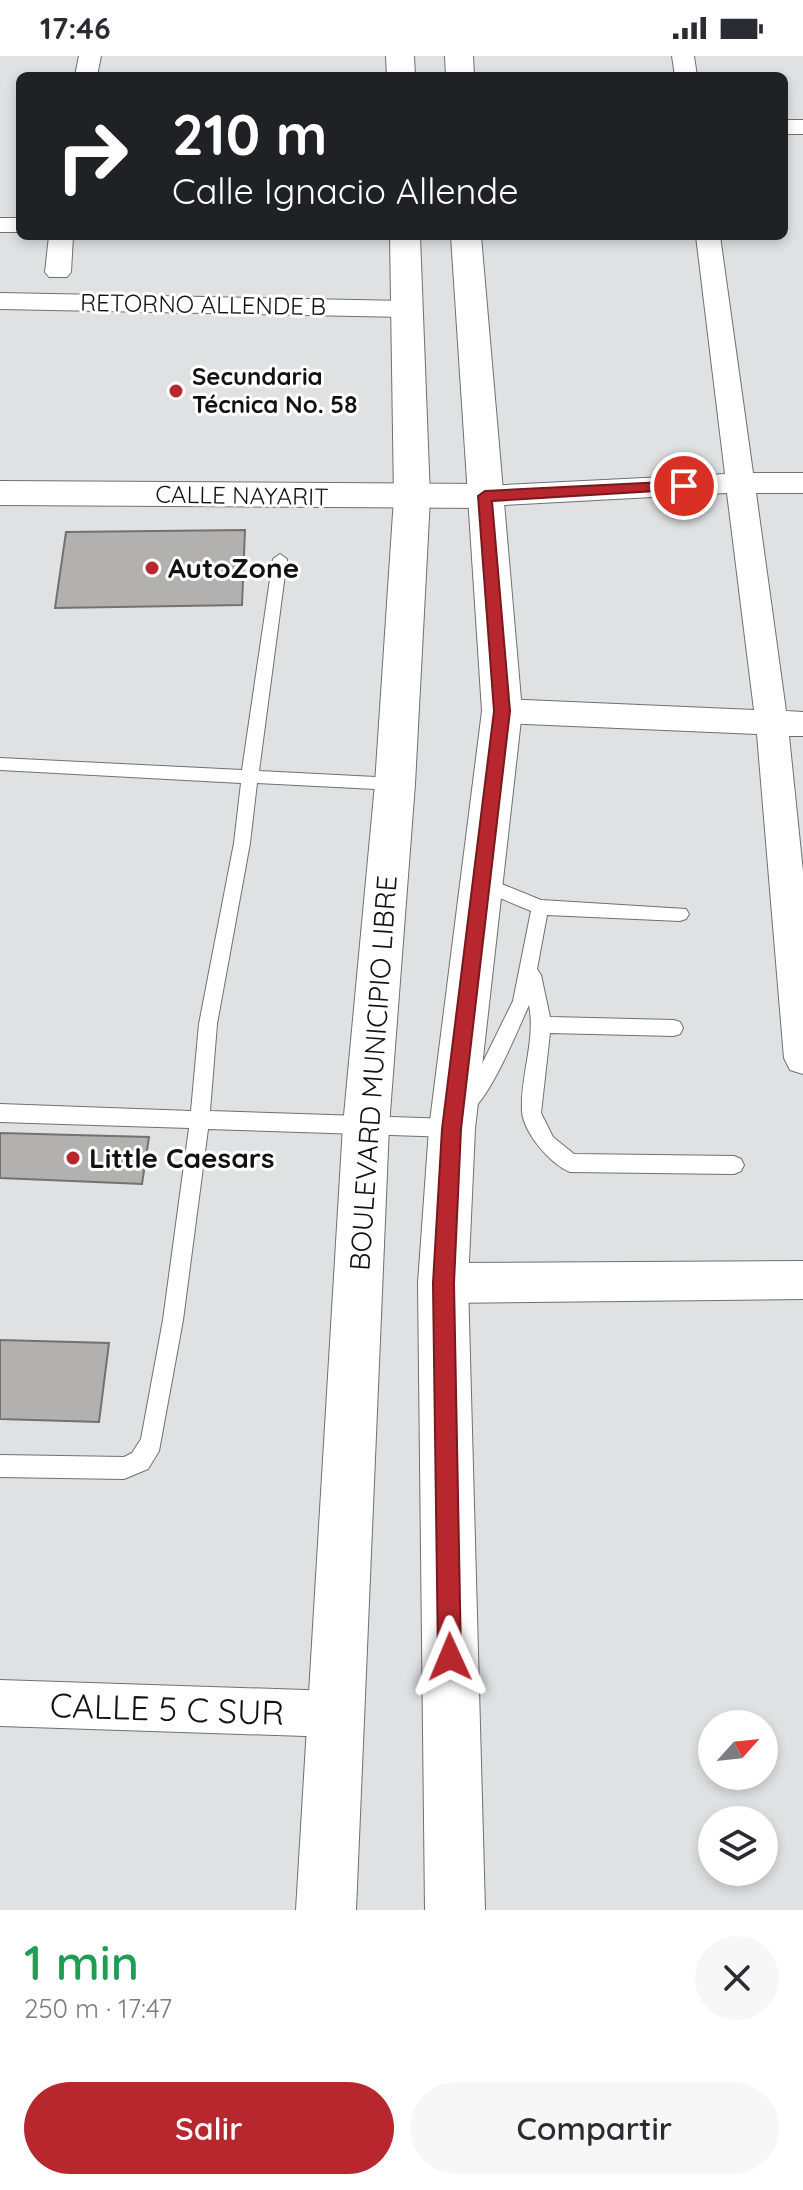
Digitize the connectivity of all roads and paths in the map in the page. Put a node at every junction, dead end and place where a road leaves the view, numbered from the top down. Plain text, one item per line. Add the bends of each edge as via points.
1 (61, 240) edge
2 (405, 240) edge
3 (466, 240) edge
4 (709, 240) edge
5 (58, 272) dead end
6 (0, 301) edge
7 (406, 309) junction
8 (741, 483) junction
9 (803, 483) edge
10 (0, 493) edge
11 (485, 496) junction
12 (412, 498) junction
13 (280, 559) dead end
14 (502, 711) junction
15 (788, 723) edge
16 (0, 764) edge
17 (250, 778) junction
18 (395, 784) junction
19 (481, 882) junction
20 (540, 907) junction
21 (680, 914) dead end
22 (529, 964) junction
23 (542, 1025) junction
24 (674, 1028) dead end
25 (803, 1058) edge
26 (0, 1113) edge
27 (200, 1118) junction
28 (366, 1126) junction
29 (452, 1129) junction
30 (734, 1165) dead end
31 (803, 1280) edge
32 (443, 1283) junction
33 (0, 1466) edge
34 (0, 1703) edge
35 (334, 1714) junction
36 (326, 1910) edge
37 (455, 1910) edge

1 - 5 street
2 - 7 main road, BOULEVARD MUNICIPIO LIBRE
3 - 11 main road
4 - 8 street
6 - 7 street, RETORNO ALLENDE B
7 - 12 main road, BOULEVARD MUNICIPIO LIBRE
8 - 9 street
8 - 11 street
8 - 15 street
10 - 12 main road, CALLE NAYARIT
11 - 12 main road, CALLE NAYARIT
11 - 14 main road
12 - 18 main road, BOULEVARD MUNICIPIO LIBRE
13 - 17 lane
14 - 15 street
14 - 19 main road
15 - 25 street
16 - 17 lane
17 - 18 lane
17 - 27 lane via 208,1024
18 - 28 main road, BOULEVARD MUNICIPIO LIBRE
19 - 20 lane
19 - 29 main road
20 - 21 lane
20 - 22 lane
22 - 23 lane
22 - 29 lane via 522,1001 488,1072
23 - 24 lane
23 - 30 lane via 531,1113 546,1143 570,1163
26 - 27 lane
27 - 28 lane
27 - 33 lane via 151,1443 140,1461 124,1468
28 - 29 lane
28 - 35 main road, BOULEVARD MUNICIPIO LIBRE
29 - 32 main road
31 - 32 street
32 - 37 main road
34 - 35 street, CALLE 5 C SUR
35 - 36 main road, BOULEVARD MUNICIPIO LIBRE

